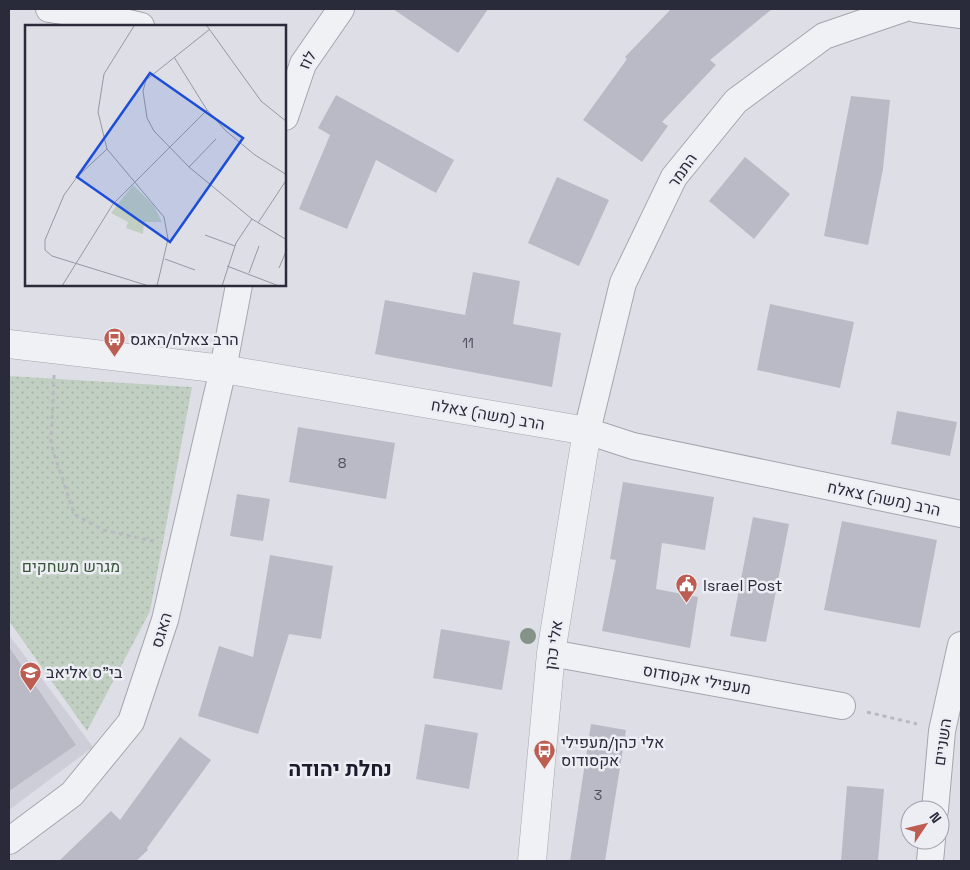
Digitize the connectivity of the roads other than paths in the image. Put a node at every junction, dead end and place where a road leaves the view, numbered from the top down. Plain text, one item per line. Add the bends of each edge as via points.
1 (49, 9) edge
2 (341, 9) edge
3 (903, 9) edge
4 (916, 9) edge
5 (961, 15) edge
6 (137, 25) edge
7 (294, 62) edge
8 (286, 111) edge
9 (239, 286) edge
10 (9, 344) edge
11 (223, 369) junction
12 (587, 431) junction
13 (961, 514) edge
14 (961, 645) edge
15 (551, 653) junction
16 (842, 706) road end
17 (936, 800) edge
18 (9, 842) edge
19 (532, 861) edge

1 - 6 street
2 - 7 street, לוז
3 - 12 street, התמר via 824,36 736,101 674,177 623,283
4 - 5 street
7 - 8 street, לוז
9 - 11 street
10 - 11 street, הרב (משה) צאלח
11 - 12 street, הרב (משה) צאלח
11 - 18 street, האגס via 165,620 131,722 72,794
12 - 13 street, הרב (משה) צאלח via 634,446
12 - 15 street, אלי כהן
14 - 17 street, השניים via 942,731
15 - 16 street, מעפילי אקסודוס
15 - 19 street, אלי כהן

